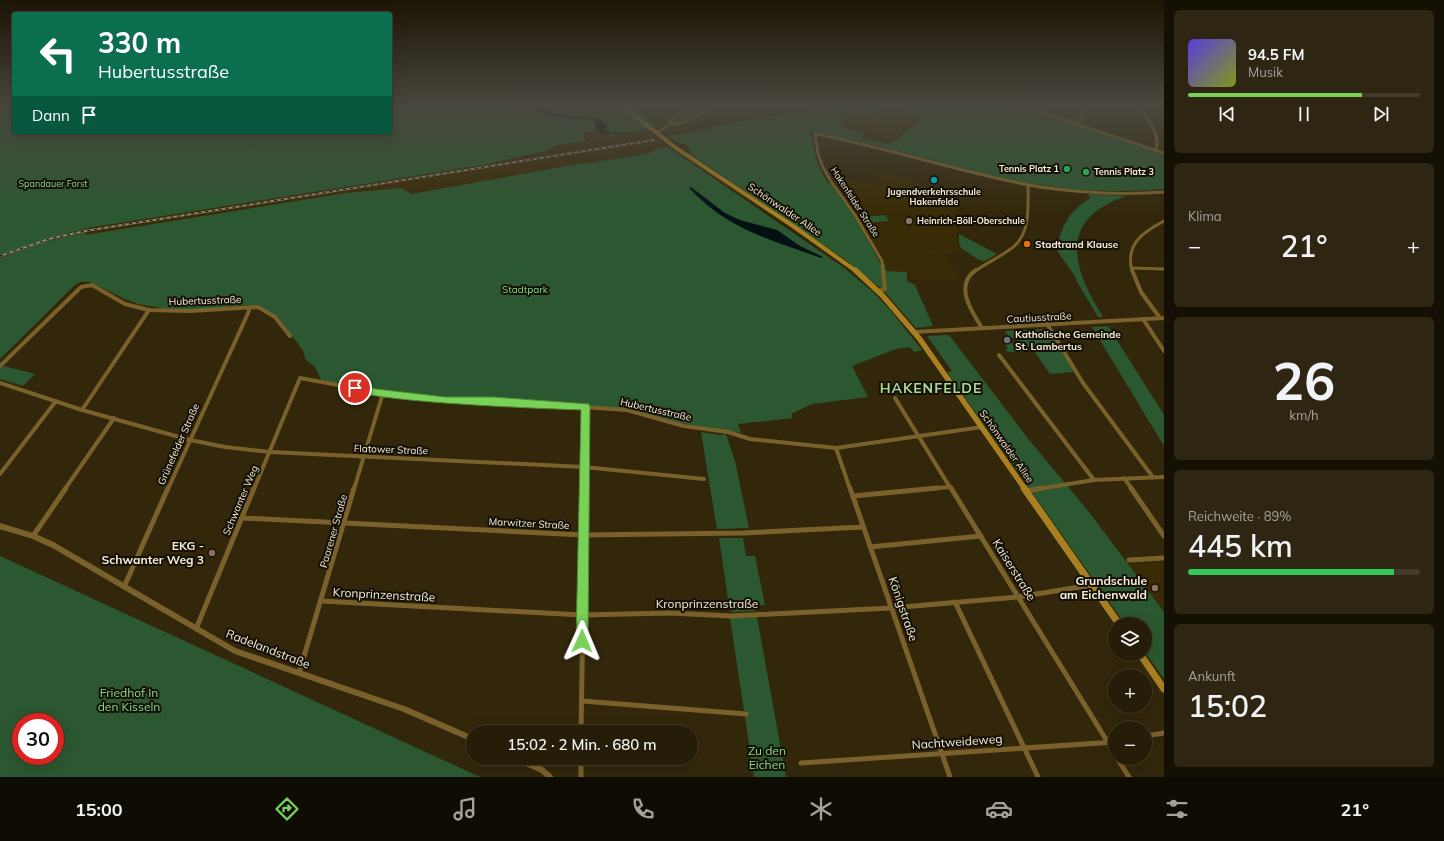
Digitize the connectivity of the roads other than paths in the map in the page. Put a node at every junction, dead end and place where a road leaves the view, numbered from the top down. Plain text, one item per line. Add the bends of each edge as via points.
1 (668, 141) edge
2 (816, 141) edge
3 (849, 141) edge
4 (1129, 141) edge
5 (1158, 141) edge
6 (1156, 150) junction
7 (1164, 153) edge
8 (1028, 185) junction
9 (1164, 192) edge
10 (1164, 221) edge
11 (1132, 268) junction
12 (1164, 269) edge
13 (878, 291) junction
14 (249, 308) junction
15 (149, 310) junction
16 (1162, 318) edge
17 (1143, 319) junction
18 (1047, 324) junction
19 (982, 328) junction
20 (914, 332) junction
21 (290, 336) dead end
22 (1164, 351) edge
23 (1000, 355) dead end
24 (0, 366) edge
25 (300, 378) joint
26 (0, 383) edge
27 (382, 393) junction
28 (895, 398) dead end
29 (56, 401) junction
30 (586, 407) junction
31 (82, 410) junction
32 (114, 418) junction
33 (982, 427) junction
34 (918, 436) junction
35 (190, 440) junction
36 (836, 448) junction
37 (270, 452) junction
38 (363, 457) junction
39 (584, 467) junction
40 (0, 474) edge
41 (1152, 476) junction
42 (1164, 477) edge
43 (1124, 478) junction
44 (704, 479) dead end
45 (1094, 480) junction
46 (950, 487) junction
47 (1026, 491) junction
48 (853, 496) junction
49 (242, 518) junction
50 (344, 522) junction
51 (0, 526) edge
52 (863, 527) junction
53 (583, 535) junction
54 (33, 536) junction
55 (981, 536) junction
56 (1164, 536) edge
57 (870, 547) junction
58 (1164, 558) edge
59 (1129, 560) dead end
60 (1092, 585) junction
61 (124, 587) junction
62 (1018, 597) junction
63 (322, 601) junction
64 (955, 602) junction
65 (891, 608) junction
66 (582, 615) junction
67 (1114, 617) edge
68 (196, 629) junction
69 (1145, 661) edge
70 (299, 673) junction
71 (1164, 689) edge
72 (582, 701) junction
73 (746, 714) dead end
74 (582, 725) edge
75 (1164, 733) edge
76 (1152, 735) edge
77 (466, 736) edge
78 (1108, 743) joint
79 (1024, 749) junction
80 (942, 754) junction
81 (801, 763) dead end
82 (531, 765) edge
83 (581, 765) edge
84 (1121, 765) edge
85 (550, 777) edge
86 (581, 777) edge
87 (950, 777) edge
88 (1038, 777) edge
89 (1129, 777) edge

1 - 13 main road, Schönwalder Allee via 850,266
2 - 13 street, Hakenfelder Straße via 818,154 830,180 855,215 882,261 885,289
3 - 8 street, Hakenfelder Straße
4 - 6 street
5 - 6 street
6 - 7 street
8 - 9 street, Hakenfelder Straße via 1126,193
8 - 19 street via 1024,231 1020,241 968,278 968,304
10 - 11 street via 1145,231 1135,240 1131,252
11 - 12 street
11 - 16 street via 1140,291
13 - 20 main road, Schönwalder Allee
14 - 15 street, Hubertusstraße via 244,306 190,311
14 - 21 street, Hubertusstraße via 258,307 268,312
14 - 35 street, Grünefelder Straße
15 - 24 street, Hubertusstraße via 125,304 92,285 81,287
15 - 31 street
16 - 17 street, Cautiusstraße
17 - 18 street, Cautiusstraße
17 - 22 street
18 - 19 street, Cautiusstraße
18 - 41 street via 1083,383
19 - 20 street, Cautiusstraße
20 - 33 main road, Schönwalder Allee
23 - 45 street
25 - 27 street, Hubertusstraße
25 - 37 street, Schwanter Weg
26 - 29 street, Flatower Straße
27 - 30 street, Hubertusstraße via 446,400
27 - 38 street, Paarener Straße
28 - 34 street, Kaiserstraße
29 - 31 street, Flatower Straße
29 - 40 street
30 - 36 street, Hubertusstraße via 634,412 684,426 732,433 750,439
30 - 39 street
31 - 32 street, Flatower Straße
32 - 35 street, Flatower Straße
32 - 54 street
33 - 34 street, Hubertusstraße
33 - 47 main road, Schönwalder Allee
34 - 36 street, Hubertusstraße
34 - 46 street, Kaiserstraße
35 - 37 street, Flatower Straße
35 - 61 street, Grünefelder Straße
36 - 48 street, Königstraße
37 - 38 street, Flatower Straße
37 - 49 street, Schwanter Weg
38 - 39 street, Flatower Straße
38 - 50 street, Paarener Straße
39 - 44 street, Flatower Straße
39 - 53 street
41 - 42 street
41 - 43 street
43 - 45 street
43 - 56 street
45 - 47 street
46 - 48 street
46 - 55 street, Kaiserstraße
47 - 60 main road, Schönwalder Allee
48 - 52 street, Königstraße
49 - 50 street, Marwitzer Straße
49 - 68 street, Schwanter Weg
50 - 53 street, Marwitzer Straße
50 - 63 street, Paarener Straße
51 - 54 street, Radelandstraße
52 - 53 street, Marwitzer Straße via 743,533
52 - 57 street, Königstraße
53 - 66 street
54 - 61 street, Radelandstraße via 73,556
55 - 57 street
55 - 62 street, Kaiserstraße
57 - 65 street, Königstraße
58 - 59 street
60 - 62 street, Kronprinzenstraße
60 - 67 main road, Schönwalder Allee
61 - 68 street, Radelandstraße
62 - 64 street, Kronprinzenstraße
62 - 78 street, Kaiserstraße
63 - 66 street, Kronprinzenstraße
63 - 70 street, Paarener Straße
64 - 65 street, Kronprinzenstraße
64 - 79 street
65 - 66 street, Kronprinzenstraße via 731,616 670,613
65 - 80 street, Königstraße
66 - 72 street
68 - 70 street, Radelandstraße via 235,650
69 - 71 main road
70 - 77 street, Radelandstraße via 404,709
72 - 73 street
72 - 74 street
75 - 76 street
78 - 79 street, Nachtweideweg
79 - 80 street, Nachtweideweg
79 - 88 street
80 - 81 street, Nachtweideweg
80 - 87 street, Königstraße
82 - 85 street
83 - 86 street
84 - 89 street

